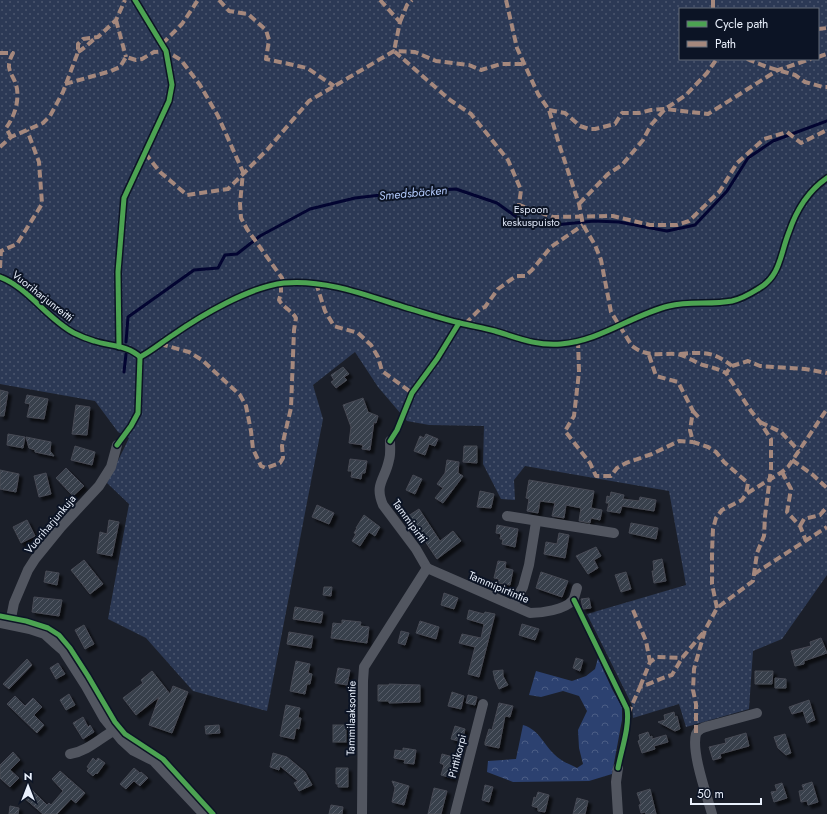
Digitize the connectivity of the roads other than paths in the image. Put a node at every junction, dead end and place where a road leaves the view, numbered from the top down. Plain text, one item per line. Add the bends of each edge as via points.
1 (390, 441) dead end
2 (117, 445) dead end
3 (507, 516) dead end
4 (536, 522) junction
5 (614, 533) dead end
6 (427, 568) junction
7 (577, 588) dead end
8 (513, 605) junction
9 (5, 622) edge
10 (482, 704) dead end
11 (757, 713) dead end
12 (115, 730) junction
13 (70, 754) dead end
14 (618, 768) dead end
15 (205, 814) edge
16 (362, 814) edge
17 (455, 814) edge
18 (618, 814) edge
19 (712, 814) edge

1 - 6 street, Tammipirtti via 390,460 380,483 380,499
2 - 9 street, Vuoriharjunkuja via 111,467 99,486 61,527 28,570
3 - 4 street
4 - 5 street
4 - 8 street via 523,587
6 - 8 street, Tammipirtintie
6 - 16 street, Tammilaaksontie via 364,667
7 - 8 street, Tammipirtintie via 574,600 542,613 530,613
9 - 12 street via 44,633 64,650
10 - 17 street, Pirttikorpi
11 - 19 street via 701,728 696,733 698,765
12 - 13 street via 87,749
12 - 15 street via 134,750 154,760
14 - 18 street

